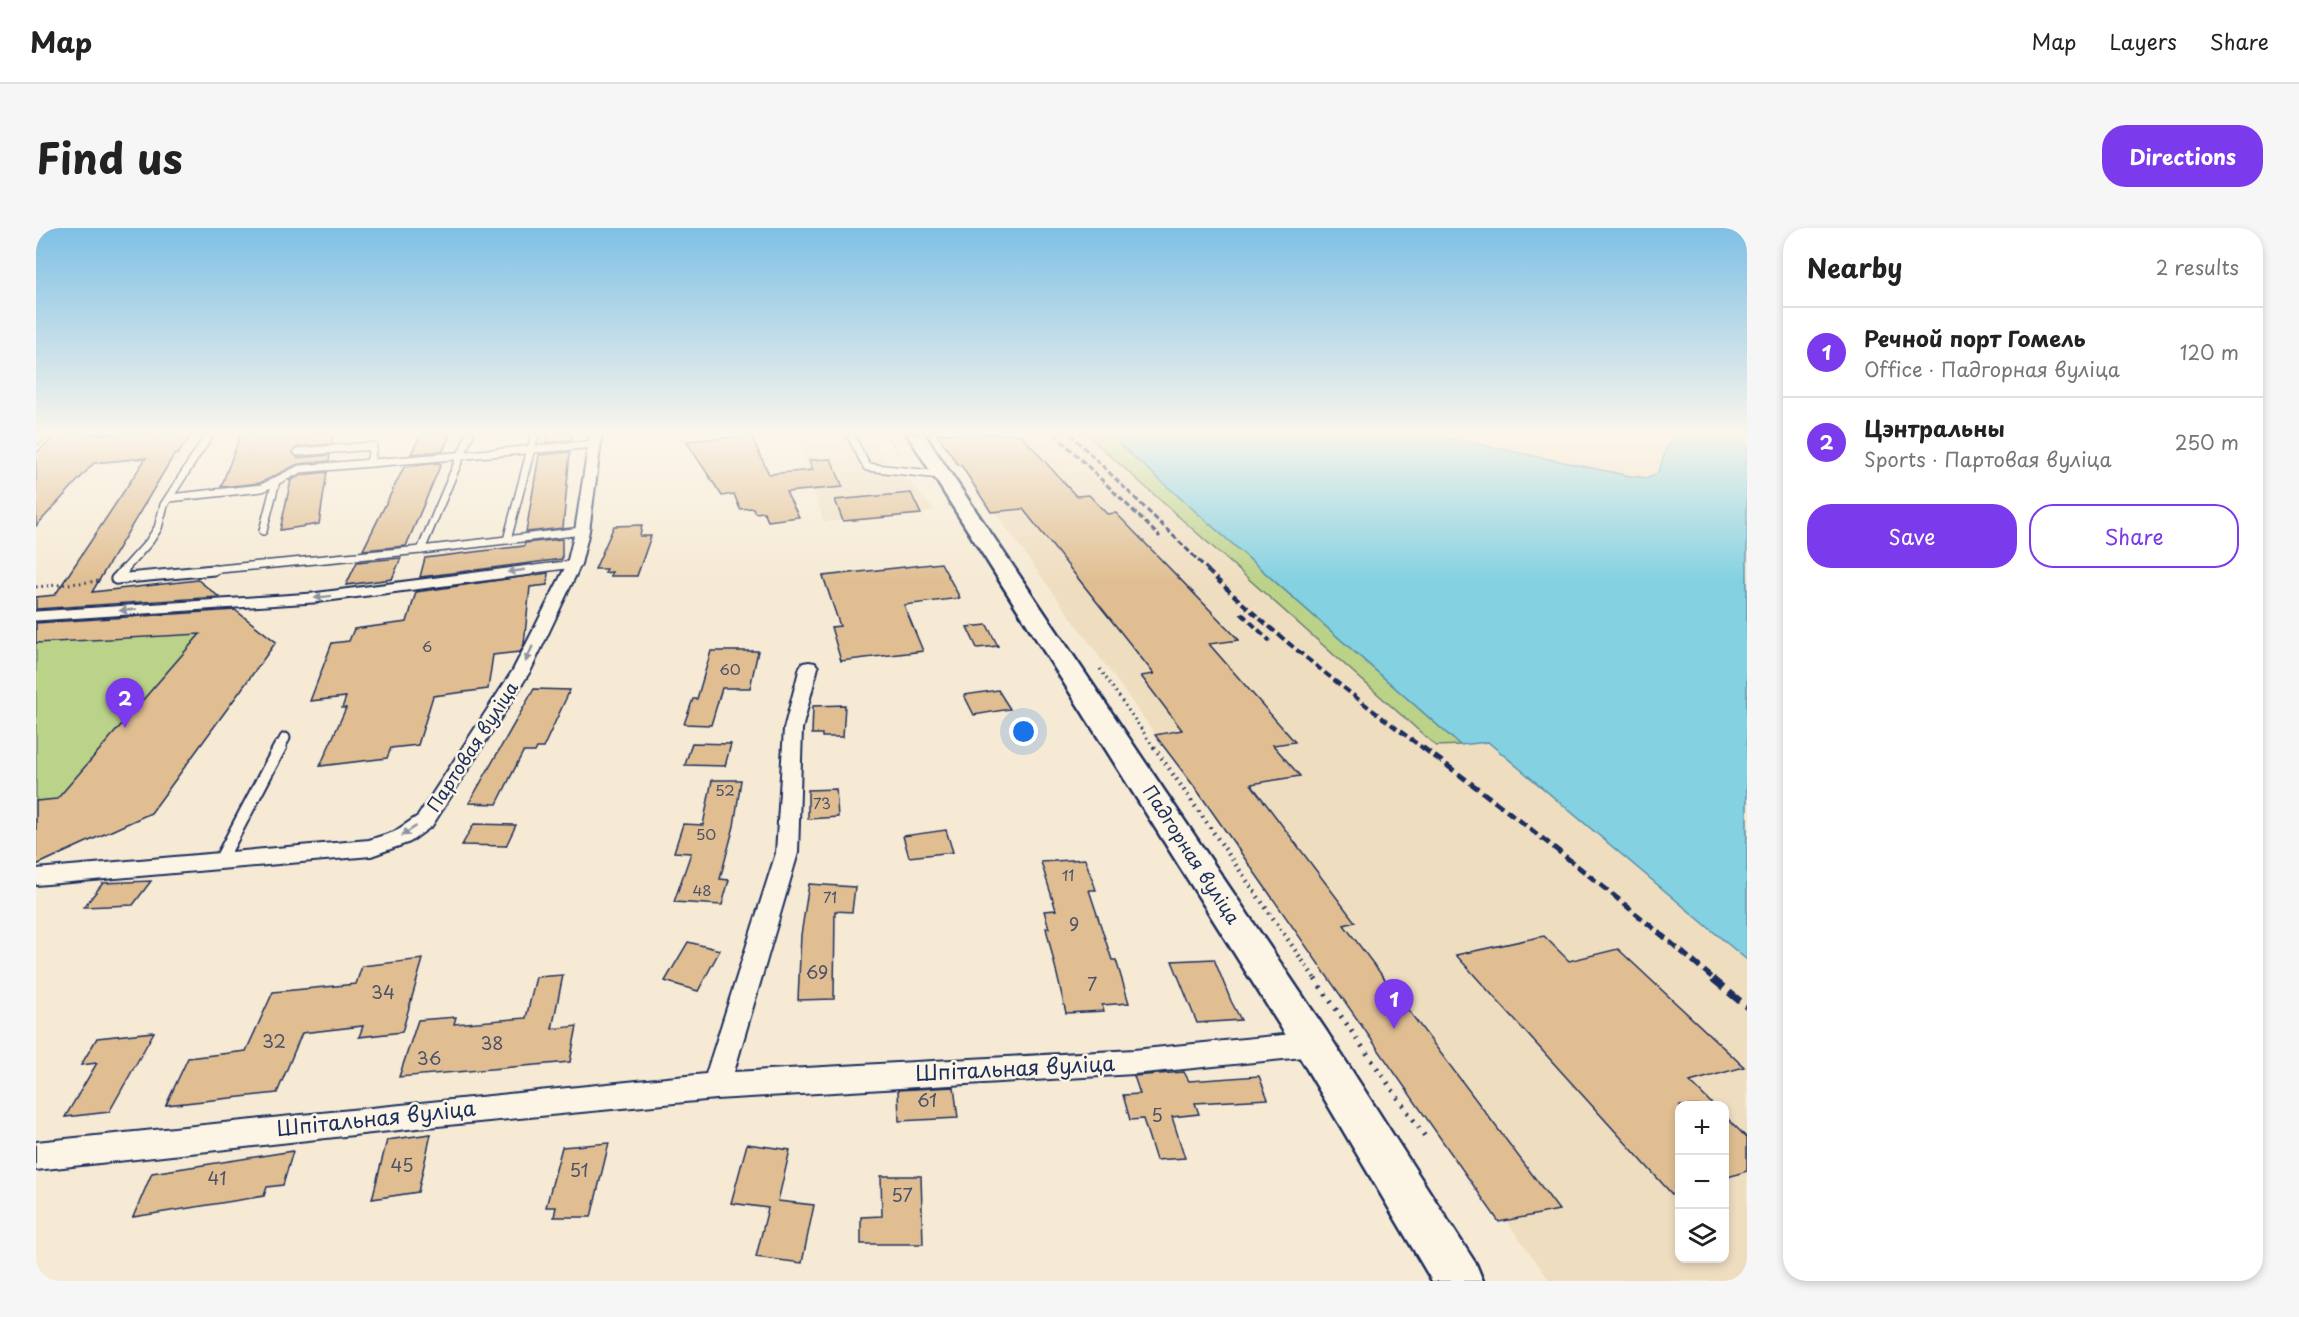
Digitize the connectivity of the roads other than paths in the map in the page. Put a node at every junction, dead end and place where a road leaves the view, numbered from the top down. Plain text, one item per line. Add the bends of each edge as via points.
1 (179, 483) edge
2 (271, 483) edge
3 (275, 483) edge
4 (449, 483) edge
5 (522, 483) edge
6 (589, 483) edge
7 (946, 483) edge
8 (169, 498) junction
9 (263, 531) dead end
10 (582, 531) junction
11 (507, 540) junction
12 (422, 550) junction
13 (574, 564) junction
14 (36, 616) edge
15 (809, 667) dead end
16 (285, 738) dead end
17 (220, 861) junction
18 (36, 877) edge
19 (1313, 1044) junction
20 (716, 1086) junction
21 (36, 1156) edge
22 (1459, 1281) edge

1 - 8 lane
2 - 8 lane via 261,488
3 - 9 lane
4 - 12 lane
5 - 11 lane
6 - 10 street, Партовая вуліца
7 - 19 street, Падгорная вуліца
8 - 12 lane via 149,542 116,579
10 - 11 lane
10 - 13 street, Партовая вуліца
11 - 12 lane
13 -> 14 lane via 313,598
13 -> 17 street, Партовая вуліца via 522,670 425,821 402,837 371,848
15 - 20 street via 793,729 786,853
16 - 17 lane
17 - 18 street, Партовая вуліца
19 - 20 street, Шпітальная вуліца via 1134,1062
19 - 22 street, Падгорная вуліца
20 - 21 street, Шпітальная вуліца

